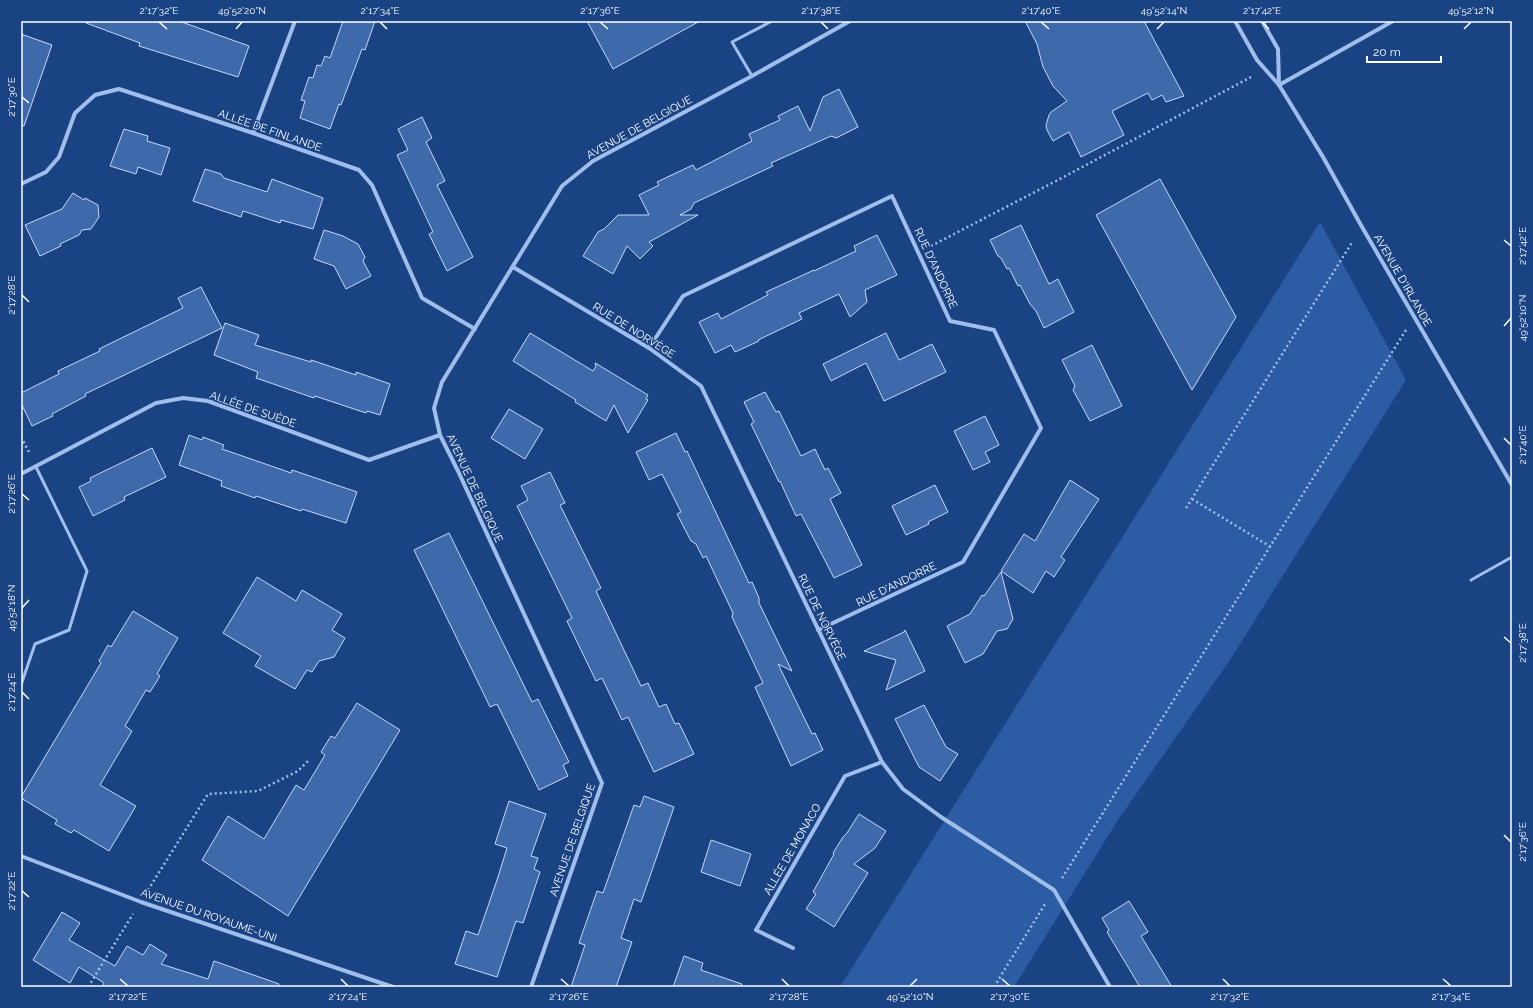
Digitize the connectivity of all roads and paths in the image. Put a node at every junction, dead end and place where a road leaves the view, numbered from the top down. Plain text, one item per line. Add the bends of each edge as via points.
1 (295, 21) edge
2 (772, 21) edge
3 (850, 21) edge
4 (1235, 21) edge
5 (1262, 21) edge
6 (1393, 21) edge
7 (1265, 70) junction
8 (752, 76) junction
9 (1279, 85) junction
10 (254, 133) junction
11 (21, 184) edge
12 (1362, 227) junction
13 (919, 252) junction
14 (513, 267) junction
15 (1414, 317) junction
16 (475, 329) junction
17 (649, 348) junction
18 (440, 435) junction
19 (36, 467) junction
20 (21, 474) edge
21 (1512, 484) edge
22 (1192, 499) junction
23 (1186, 508) dead end
24 (1270, 547) junction
25 (1512, 557) edge
26 (1471, 580) dead end
27 (818, 630) junction
28 (21, 685) edge
29 (308, 761) dead end
30 (882, 762) junction
31 (21, 856) edge
32 (1054, 890) junction
33 (141, 902) junction
34 (793, 948) dead end
35 (88, 987) edge
36 (393, 987) edge
37 (531, 987) edge
38 (994, 987) edge
39 (1110, 987) edge

1 - 10 street
2 - 8 lane via 732,42
3 - 8 street, AVENUE DE BELGIQUE
4 - 7 street, AVENUE D'IRLANDE
5 - 9 street via 1278,49
6 - 9 street
7 - 9 street, AVENUE D'IRLANDE
7 - 13 path
8 - 14 street, AVENUE DE BELGIQUE via 593,161 562,186
9 - 12 street, AVENUE D'IRLANDE via 1323,156
10 - 11 street, ALLÉE DE FINLANDE via 119,89 95,95 75,113 59,157 46,172
10 - 16 street, ALLÉE DE FINLANDE via 359,170 372,185 422,298
12 - 15 street, AVENUE D'IRLANDE
12 - 22 path
13 - 17 street, RUE D'ANDORRE via 892,196 684,296
13 - 27 street, RUE D'ANDORRE via 950,321 994,330 1041,428 963,562
14 - 16 street, AVENUE DE BELGIQUE
14 - 17 street, RUE DE NORVÈGE
15 - 21 street, AVENUE D'IRLANDE
15 - 24 path
16 - 18 street, AVENUE DE BELGIQUE via 442,382 434,408
17 - 27 street, RUE DE NORVÈGE via 701,386
18 - 19 street, ALLÉE DE SUÈDE via 369,460 208,401 183,398 156,403
18 - 37 street, AVENUE DE BELGIQUE via 602,783
19 - 20 street, ALLÉE DE SUÈDE
19 - 28 lane via 88,571 69,630 36,644
22 - 23 path
22 - 24 path
24 - 32 path
25 - 26 lane
27 - 30 street, RUE DE NORVÈGE
29 - 33 path via 298,771 258,791 208,794
30 - 32 street, RUE DE NORVÈGE via 903,789 941,818
30 - 34 street, ALLÉE DE MONACO via 845,776 756,930
31 - 33 street, AVENUE DU ROYAUME-UNI
32 - 38 path
32 - 39 street, RUE DE NORVÈGE
33 - 35 path
33 - 36 street, AVENUE DU ROYAUME-UNI

